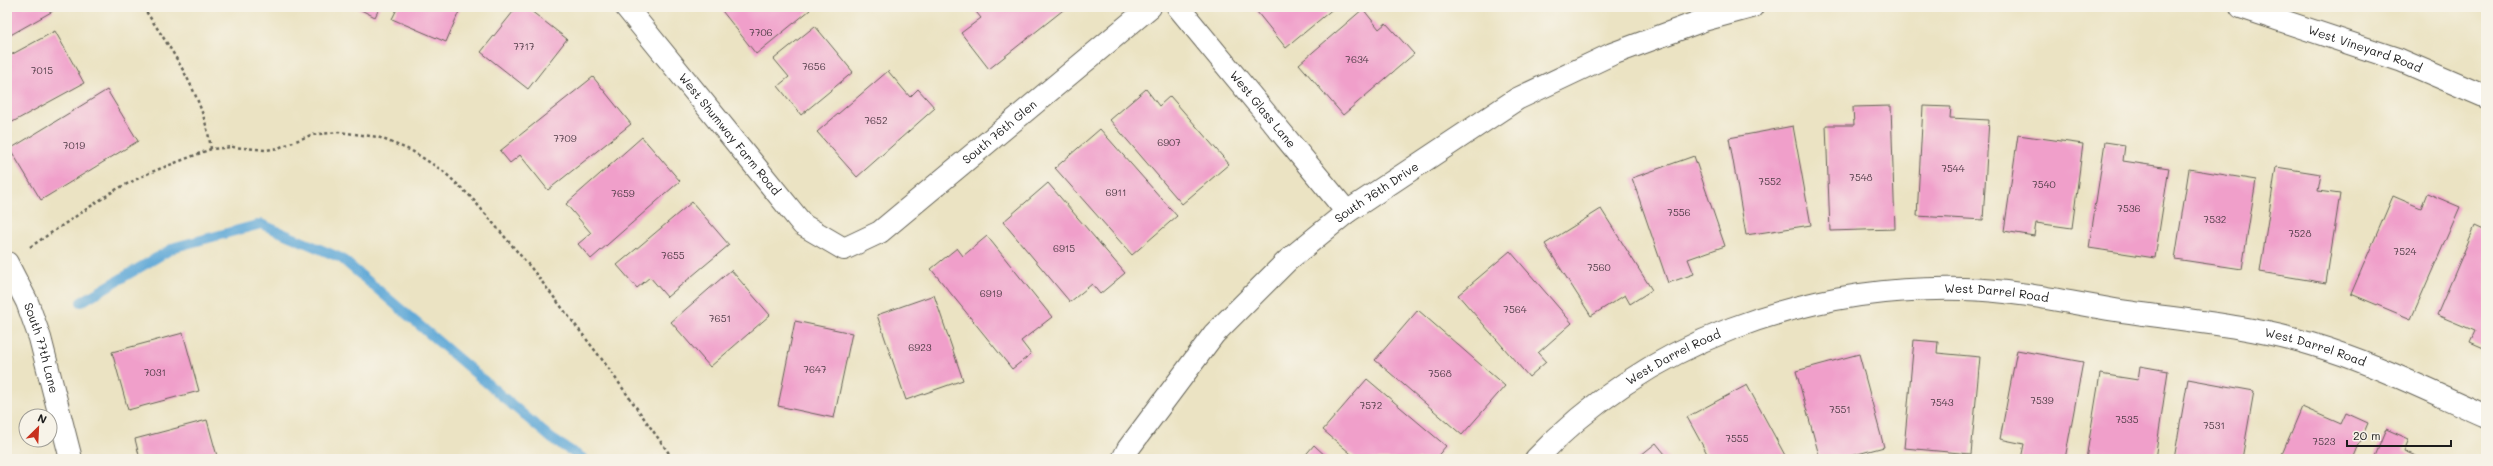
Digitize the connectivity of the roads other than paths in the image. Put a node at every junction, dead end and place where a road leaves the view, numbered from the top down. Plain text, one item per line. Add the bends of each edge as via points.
1 (626, 7) edge
2 (1150, 7) edge
3 (1178, 7) edge
4 (1752, 7) edge
5 (2241, 7) edge
6 (1702, 14) edge
7 (2486, 97) edge
8 (1347, 212) junction
9 (844, 249) joint
10 (7, 263) edge
11 (2486, 416) edge
12 (71, 459) edge
13 (1123, 459) edge
14 (1536, 459) edge

1 - 9 street, West Shumway Farm Road via 803,225
2 - 9 street, South 76th Glen via 880,232
3 - 8 street, West Glass Lane
4 - 6 street, South 76th Drive
5 - 7 street, West Vineyard Road via 2400,60
6 - 8 street, South 76th Drive via 1517,99
8 - 13 street, South 76th Drive via 1287,261 1214,334
10 - 12 street, South 77th Lane via 28,302 40,338
11 - 14 street, West Darrel Road via 2361,361 2312,344 2266,333 1967,288 1904,288 1823,300 1750,320 1682,350 1636,375 1565,428

